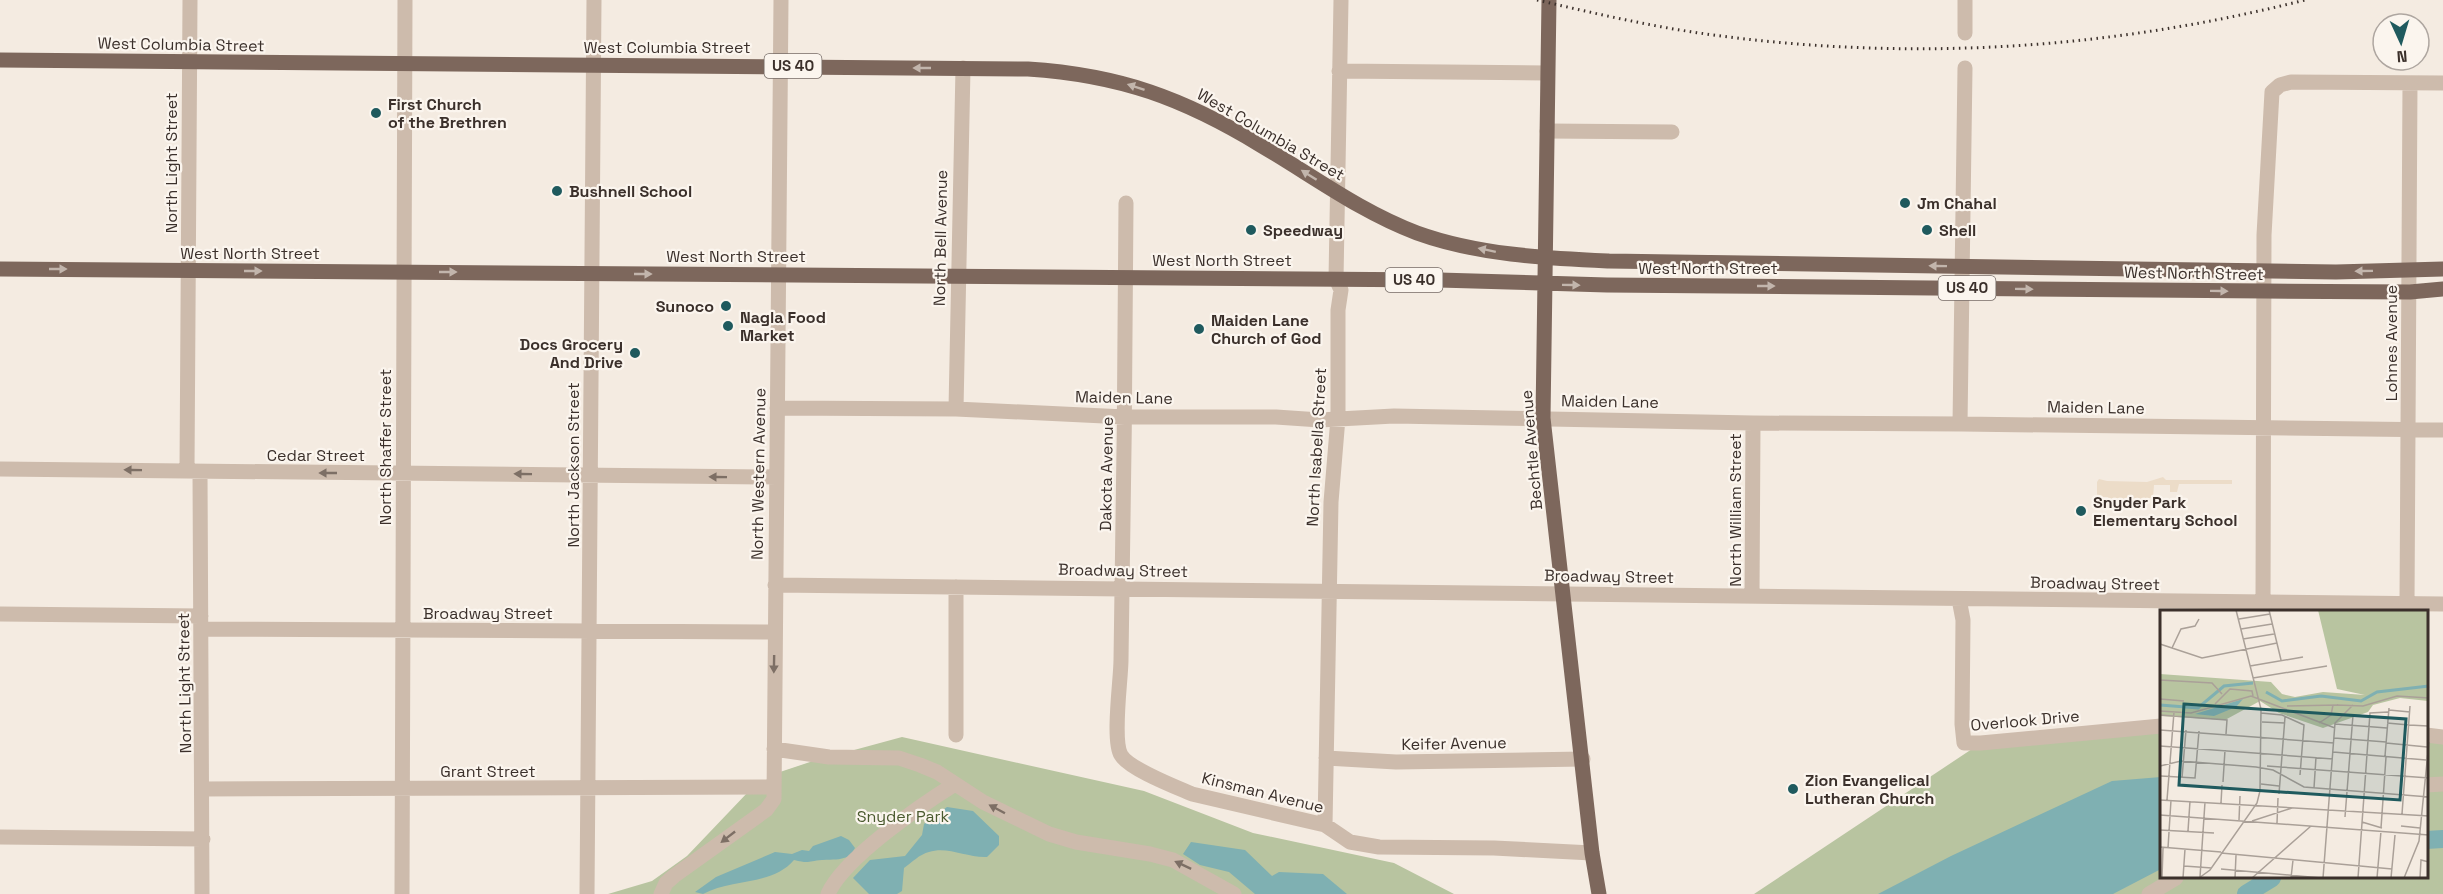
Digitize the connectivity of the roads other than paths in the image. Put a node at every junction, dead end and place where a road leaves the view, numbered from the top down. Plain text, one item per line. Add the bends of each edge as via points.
1 (190, 0) edge
2 (405, 0) edge
3 (594, 0) edge
4 (781, 0) edge
5 (1341, 0) edge
6 (1549, 0) edge
7 (1965, 0) edge
8 (1965, 33) dead end
9 (0, 60) edge
10 (190, 62) junction
11 (405, 64) junction
12 (593, 65) junction
13 (780, 66) junction
14 (963, 68) junction
15 (1965, 68) dead end
16 (1339, 71) junction
17 (1547, 73) junction
18 (2410, 83) junction
19 (2443, 83) edge
20 (1547, 131) junction
21 (1672, 132) dead end
22 (1336, 192) junction
23 (1126, 203) dead end
24 (1545, 258) junction
25 (1961, 267) junction
26 (0, 269) edge
27 (2443, 269) edge
28 (189, 270) junction
29 (2264, 270) junction
30 (2410, 270) junction
31 (404, 272) junction
32 (592, 273) junction
33 (779, 275) junction
34 (958, 276) junction
35 (1125, 277) junction
36 (1335, 279) junction
37 (1543, 284) junction
38 (1960, 288) junction
39 (2443, 289) edge
40 (2264, 291) junction
41 (2410, 292) junction
42 (777, 408) junction
43 (956, 409) junction
44 (1125, 417) junction
45 (1338, 418) junction
46 (1543, 418) junction
47 (1753, 423) junction
48 (1960, 424) junction
49 (2265, 428) junction
50 (2409, 430) junction
51 (2443, 430) edge
52 (0, 469) edge
53 (194, 471) junction
54 (404, 473) junction
55 (591, 475) junction
56 (776, 477) junction
57 (775, 585) junction
58 (956, 586) junction
59 (1122, 589) junction
60 (1329, 591) junction
61 (1564, 593) junction
62 (1752, 596) junction
63 (1959, 599) junction
64 (2264, 603) junction
65 (2407, 604) junction
66 (2443, 604) edge
67 (0, 614) edge
68 (201, 623) junction
69 (402, 630) junction
70 (590, 631) junction
71 (775, 632) junction
72 (1121, 673) joint
73 (2160, 726) edge
74 (956, 735) dead end
75 (2428, 735) edge
76 (2443, 737) edge
77 (774, 749) junction
78 (1326, 758) junction
79 (1583, 759) junction
80 (955, 784) junction
81 (773, 787) junction
82 (588, 788) junction
83 (203, 789) junction
84 (401, 789) junction
85 (1325, 825) junction
86 (0, 837) edge
87 (203, 839) junction
88 (1592, 854) junction
89 (2174, 879) edge
90 (834, 891) edge
91 (202, 894) edge
92 (402, 894) edge
93 (587, 894) edge
94 (661, 894) edge
95 (1234, 894) edge
96 (1599, 894) edge
97 (2148, 894) edge

1 - 10 street, North Light Street
2 - 11 street, North Shaffer Street
3 - 12 street, North Jackson Street
4 - 13 street, North Western Avenue
5 - 16 street, North Isabella Street
6 - 17 main road, Bechtle Avenue
7 - 8 street
9 - 10 main road, West Columbia Street / US 40
10 - 11 main road, West Columbia Street / US 40
10 - 28 street, North Light Street
11 - 12 main road, West Columbia Street / US 40
11 - 31 street, North Shaffer Street
12 - 13 main road, West Columbia Street / US 40
12 - 32 street, North Jackson Street
14 -> 13 main road, West Columbia Street / US 40
13 - 33 street, North Western Avenue
22 -> 14 main road, West Columbia Street / US 40 via 1214,118 1161,94 1119,81 1065,72
14 - 34 street, North Bell Avenue
15 - 25 street
16 - 17 street
16 - 22 street, North Isabella Street
17 - 20 main road, Bechtle Avenue
18 - 19 street
18 - 29 street via 2291,82 2274,88 2270,99
18 - 30 street, Lohnes Avenue
20 - 21 street
20 - 24 main road, Bechtle Avenue
24 -> 22 main road, West Columbia Street / US 40 via 1493,252 1418,233
22 - 36 street, North Isabella Street
23 - 35 street, Dakota Avenue
25 -> 24 main road, West North Street / US 40
24 - 37 main road, Bechtle Avenue
25 - 29 main road, West North Street / US 40
25 - 38 street
26 -> 28 main road, West North Street / US 40
27 - 30 main road, West North Street / US 40
28 -> 31 main road, West North Street / US 40
28 - 53 street, North Light Street
30 -> 29 main road, West North Street / US 40
29 - 40 street
30 - 41 street, Lohnes Avenue
31 -> 32 main road, West North Street / US 40
31 - 54 street, North Shaffer Street
32 -> 33 main road, West North Street / US 40
32 - 55 street, North Jackson Street
33 - 34 main road, West North Street / US 40
33 - 42 street, North Western Avenue
34 - 35 main road, West North Street / US 40
34 - 43 street, North Bell Avenue
35 - 36 main road, West North Street / US 40
35 - 44 street, Dakota Avenue
36 - 37 main road, West North Street / US 40
36 - 45 street, North Isabella Street via 1341,290
37 -> 38 main road, West North Street / US 40
37 - 46 main road, Bechtle Avenue
38 -> 40 main road, West North Street / US 40
38 - 48 street
39 - 41 main road, West North Street / US 40
40 - 41 main road, West North Street / US 40
40 - 49 street
41 - 50 street, Lohnes Avenue
42 - 43 street, Maiden Lane
42 - 56 street, North Western Avenue
43 - 44 street, Maiden Lane
44 - 45 street, Maiden Lane
44 - 59 street, Dakota Avenue
45 - 46 street, Maiden Lane
45 - 60 street, North Isabella Street
46 - 47 street, Maiden Lane
46 - 61 main road, Bechtle Avenue
47 - 48 street, Maiden Lane
47 - 62 street, North William Street
48 - 49 street, Maiden Lane
49 - 50 street, Maiden Lane
49 - 64 street
50 - 51 street, Maiden Lane
50 - 65 street, Lohnes Avenue
53 -> 52 street, Cedar Street
54 -> 53 street, Cedar Street
53 - 68 street, North Light Street
55 -> 54 street, Cedar Street
54 - 69 street, North Shaffer Street
56 -> 55 street, Cedar Street
55 - 70 street, North Jackson Street
56 - 57 street, North Western Avenue
57 - 58 street, Broadway Street
57 - 71 street, North Western Avenue
58 - 59 street, Broadway Street
58 - 74 street
59 - 60 street, Broadway Street
59 - 72 street, Dakota Avenue
60 - 61 street, Broadway Street
60 - 78 street, North Isabella Street
61 - 62 street, Broadway Street
61 - 79 main road, Bechtle Avenue
62 - 63 street, Broadway Street
63 - 64 street, Broadway Street
63 - 73 street, Overlook Drive via 1963,620 1964,742
64 - 65 street, Broadway Street
65 - 66 street, Broadway Street
67 - 68 street, Broadway Street
68 - 69 street, Broadway Street
68 - 83 street, North Light Street
69 - 70 street, Broadway Street
69 - 84 street, North Shaffer Street
70 - 71 street, Broadway Street
70 - 82 street, North Jackson Street
71 -> 77 street, North Western Avenue
72 - 85 street, Kinsman Avenue via 1117,740 1120,754 1129,763 1192,794
75 - 76 street
77 - 80 street via 829,757 899,758 937,772
77 - 81 street, North Western Avenue
78 - 79 street, Keifer Avenue via 1396,762
78 - 85 street, North Isabella Street
79 - 88 main road, Bechtle Avenue
80 - 90 street via 903,820 848,867
95 -> 80 street via 1173,861 1048,834
81 - 82 street, Grant Street
81 -> 94 street, North Western Avenue via 774,799 766,810 674,876
82 - 84 street, Grant Street
82 - 93 street, North Jackson Street
83 - 84 street, Grant Street
83 - 87 street, North Light Street
84 - 92 street, North Shaffer Street
85 - 88 street, Kinsman Avenue via 1350,842 1379,847
86 - 87 street
87 - 91 street, North Light Street
88 - 96 main road, Bechtle Avenue
89 - 97 street

